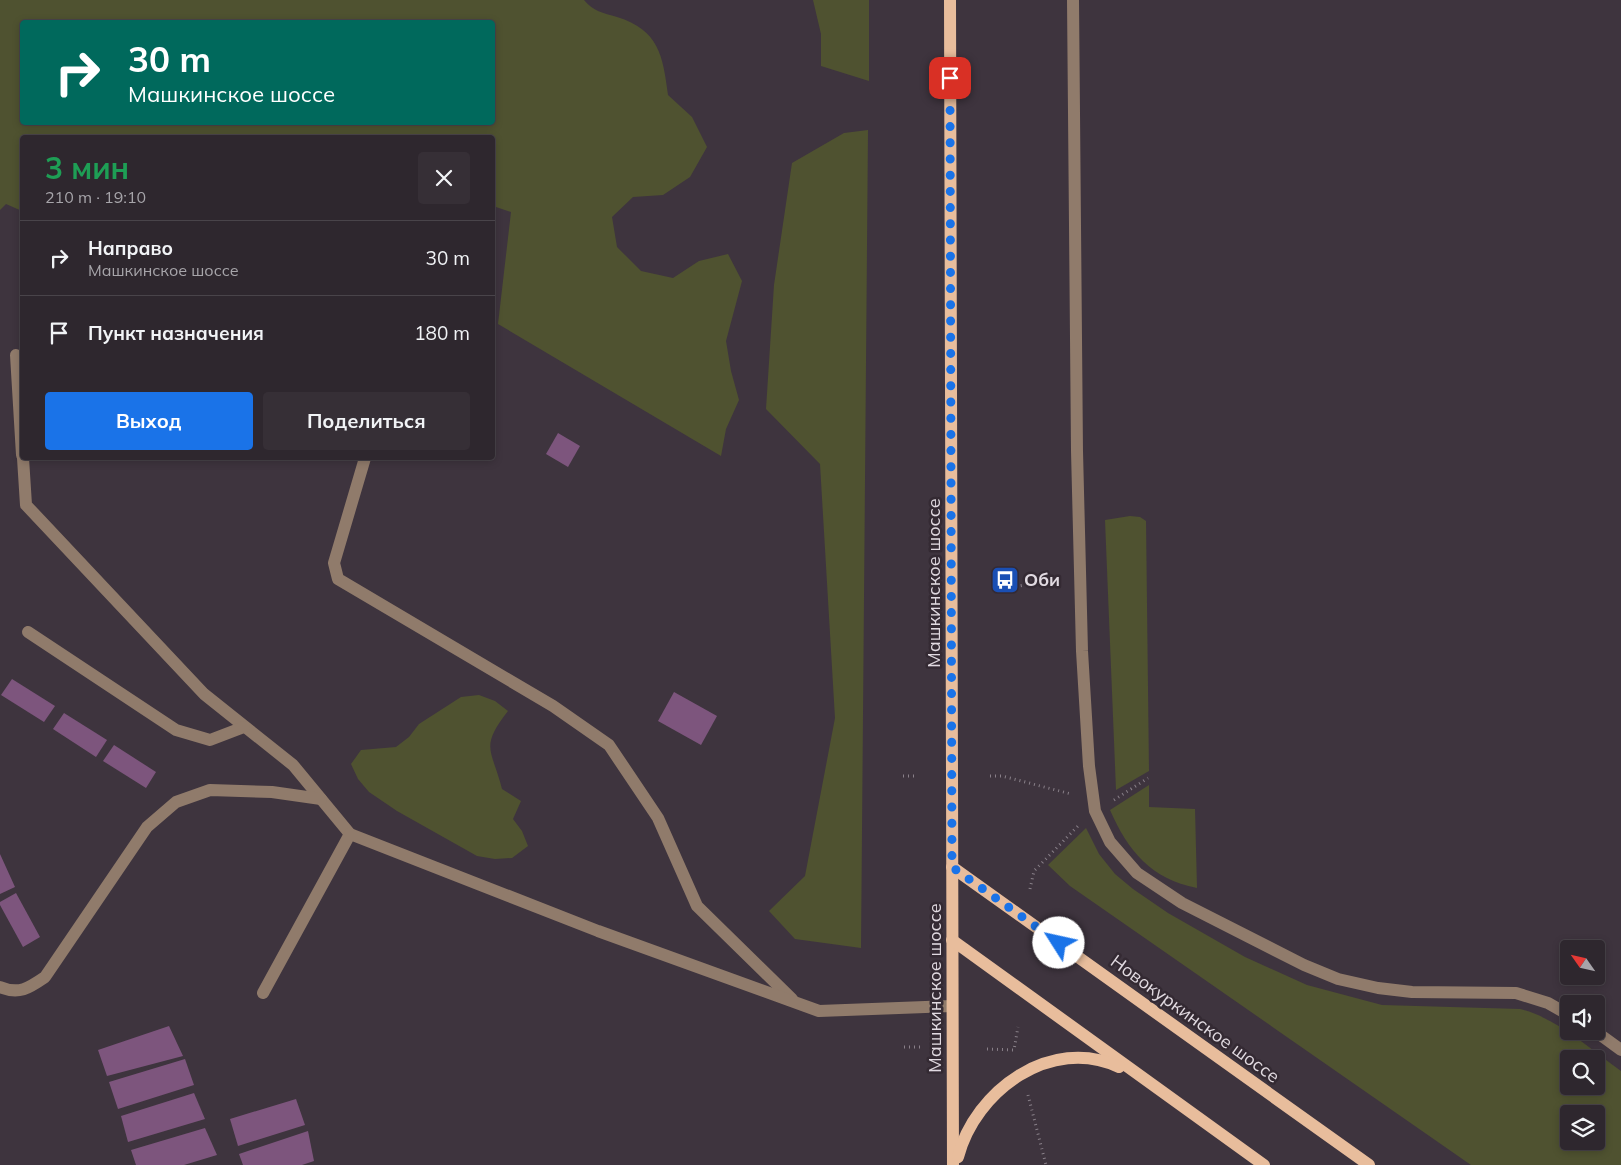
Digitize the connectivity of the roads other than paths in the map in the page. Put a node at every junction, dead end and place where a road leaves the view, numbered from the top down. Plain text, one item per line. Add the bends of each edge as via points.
1 (950, 0) edge
2 (1074, 0) edge
3 (16, 355) dead end
4 (20, 413) edge
5 (23, 460) edge
6 (364, 460) edge
7 (28, 632) dead end
8 (244, 727) junction
9 (321, 799) junction
10 (350, 834) junction
11 (952, 867) junction
12 (952, 940) junction
13 (0, 987) edge
14 (263, 993) dead end
15 (795, 1002) junction
16 (952, 1006) junction
17 (1560, 1010) edge
18 (1605, 1038) edge
19 (1621, 1050) edge
20 (1138, 1076) junction
21 (954, 1165) edge
22 (1264, 1165) edge
23 (1369, 1165) edge

1 - 11 main road, Машкинское шоссе
2 - 17 lane via 1080,577 1088,766 1095,811 1110,842 1137,873 1182,903 1304,965 1338,979 1378,988 1412,992 1516,993
3 - 4 lane
5 - 8 lane via 26,506 204,694
6 - 15 lane via 334,563 338,580 553,706 609,745 658,818 697,906
7 - 8 lane via 176,730 210,740
8 - 9 lane via 292,765
9 - 10 lane
9 - 13 lane via 272,792 210,790 176,802 146,827 45,977 29,988 12,992
10 - 14 lane
10 - 15 lane via 598,931
11 - 12 main road, Машкинское шоссе
11 - 23 main road, Новокуркинское шоссе
12 - 16 main road, Машкинское шоссе
12 - 20 main road
15 - 16 lane via 819,1011
16 - 21 main road, Машкинское шоссе
18 - 19 lane
20 - 21 main road via 1096,1059 1077,1058 1055,1060 1020,1073 988,1102 962,1141
20 - 22 main road

